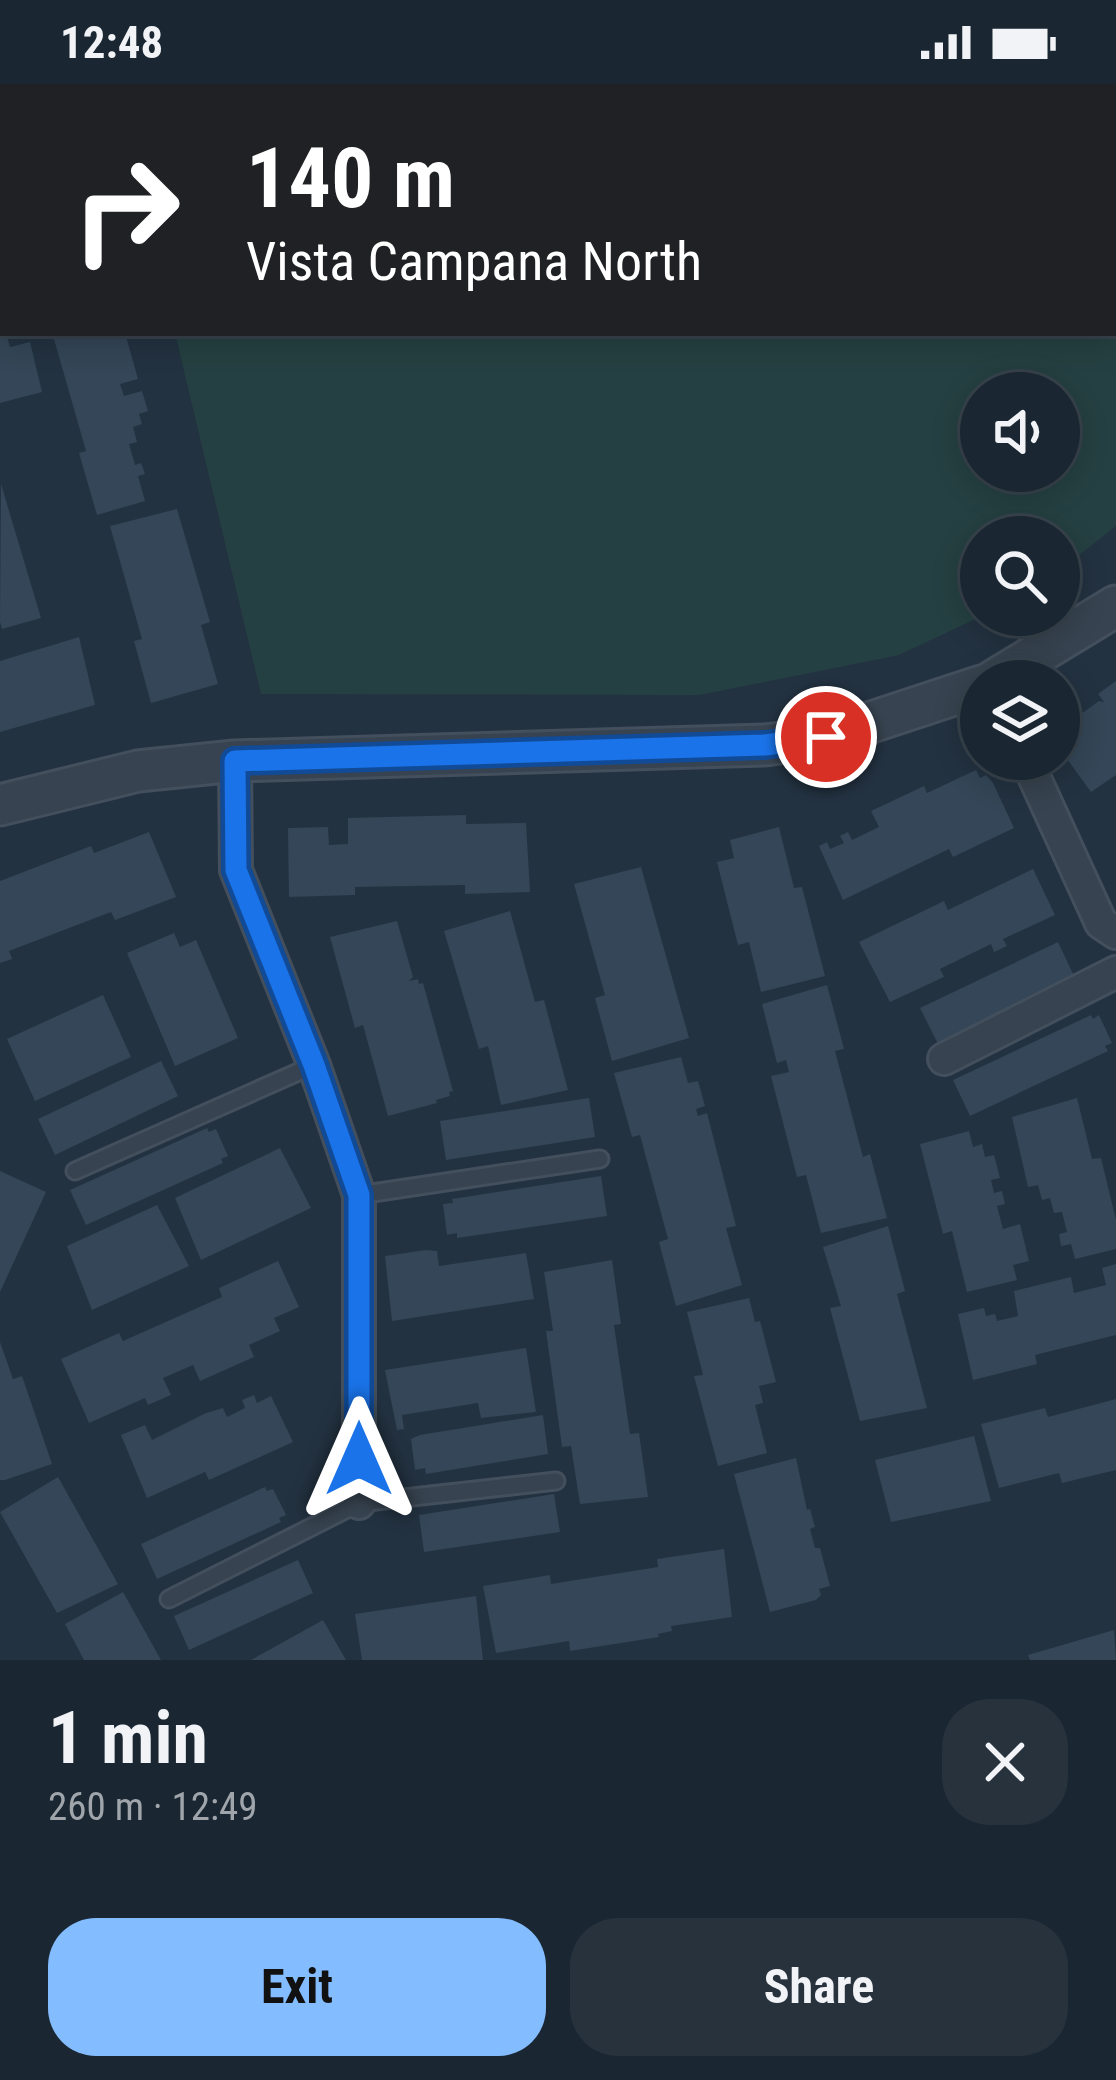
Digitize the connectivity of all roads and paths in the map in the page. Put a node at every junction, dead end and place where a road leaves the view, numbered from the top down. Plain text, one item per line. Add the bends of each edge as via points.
1 (1116, 606) edge
2 (1027, 660) edge
3 (960, 693) edge
4 (235, 761) junction
5 (1036, 780) edge
6 (0, 805) edge
7 (1116, 933) edge
8 (1116, 972) edge
9 (944, 1059) dead end
10 (314, 1065) junction
11 (600, 1159) dead end
12 (75, 1171) dead end
13 (359, 1195) junction
14 (556, 1481) dead end
15 (358, 1503) junction
16 (169, 1599) dead end

1 - 2 street
3 - 4 street via 826,737 765,745
4 - 6 street via 138,771
4 - 10 street via 236,870
5 - 7 street via 1101,923
8 - 9 street
10 - 12 lane
10 - 13 street
11 - 13 lane
13 - 15 street
14 - 15 lane
15 - 16 lane

